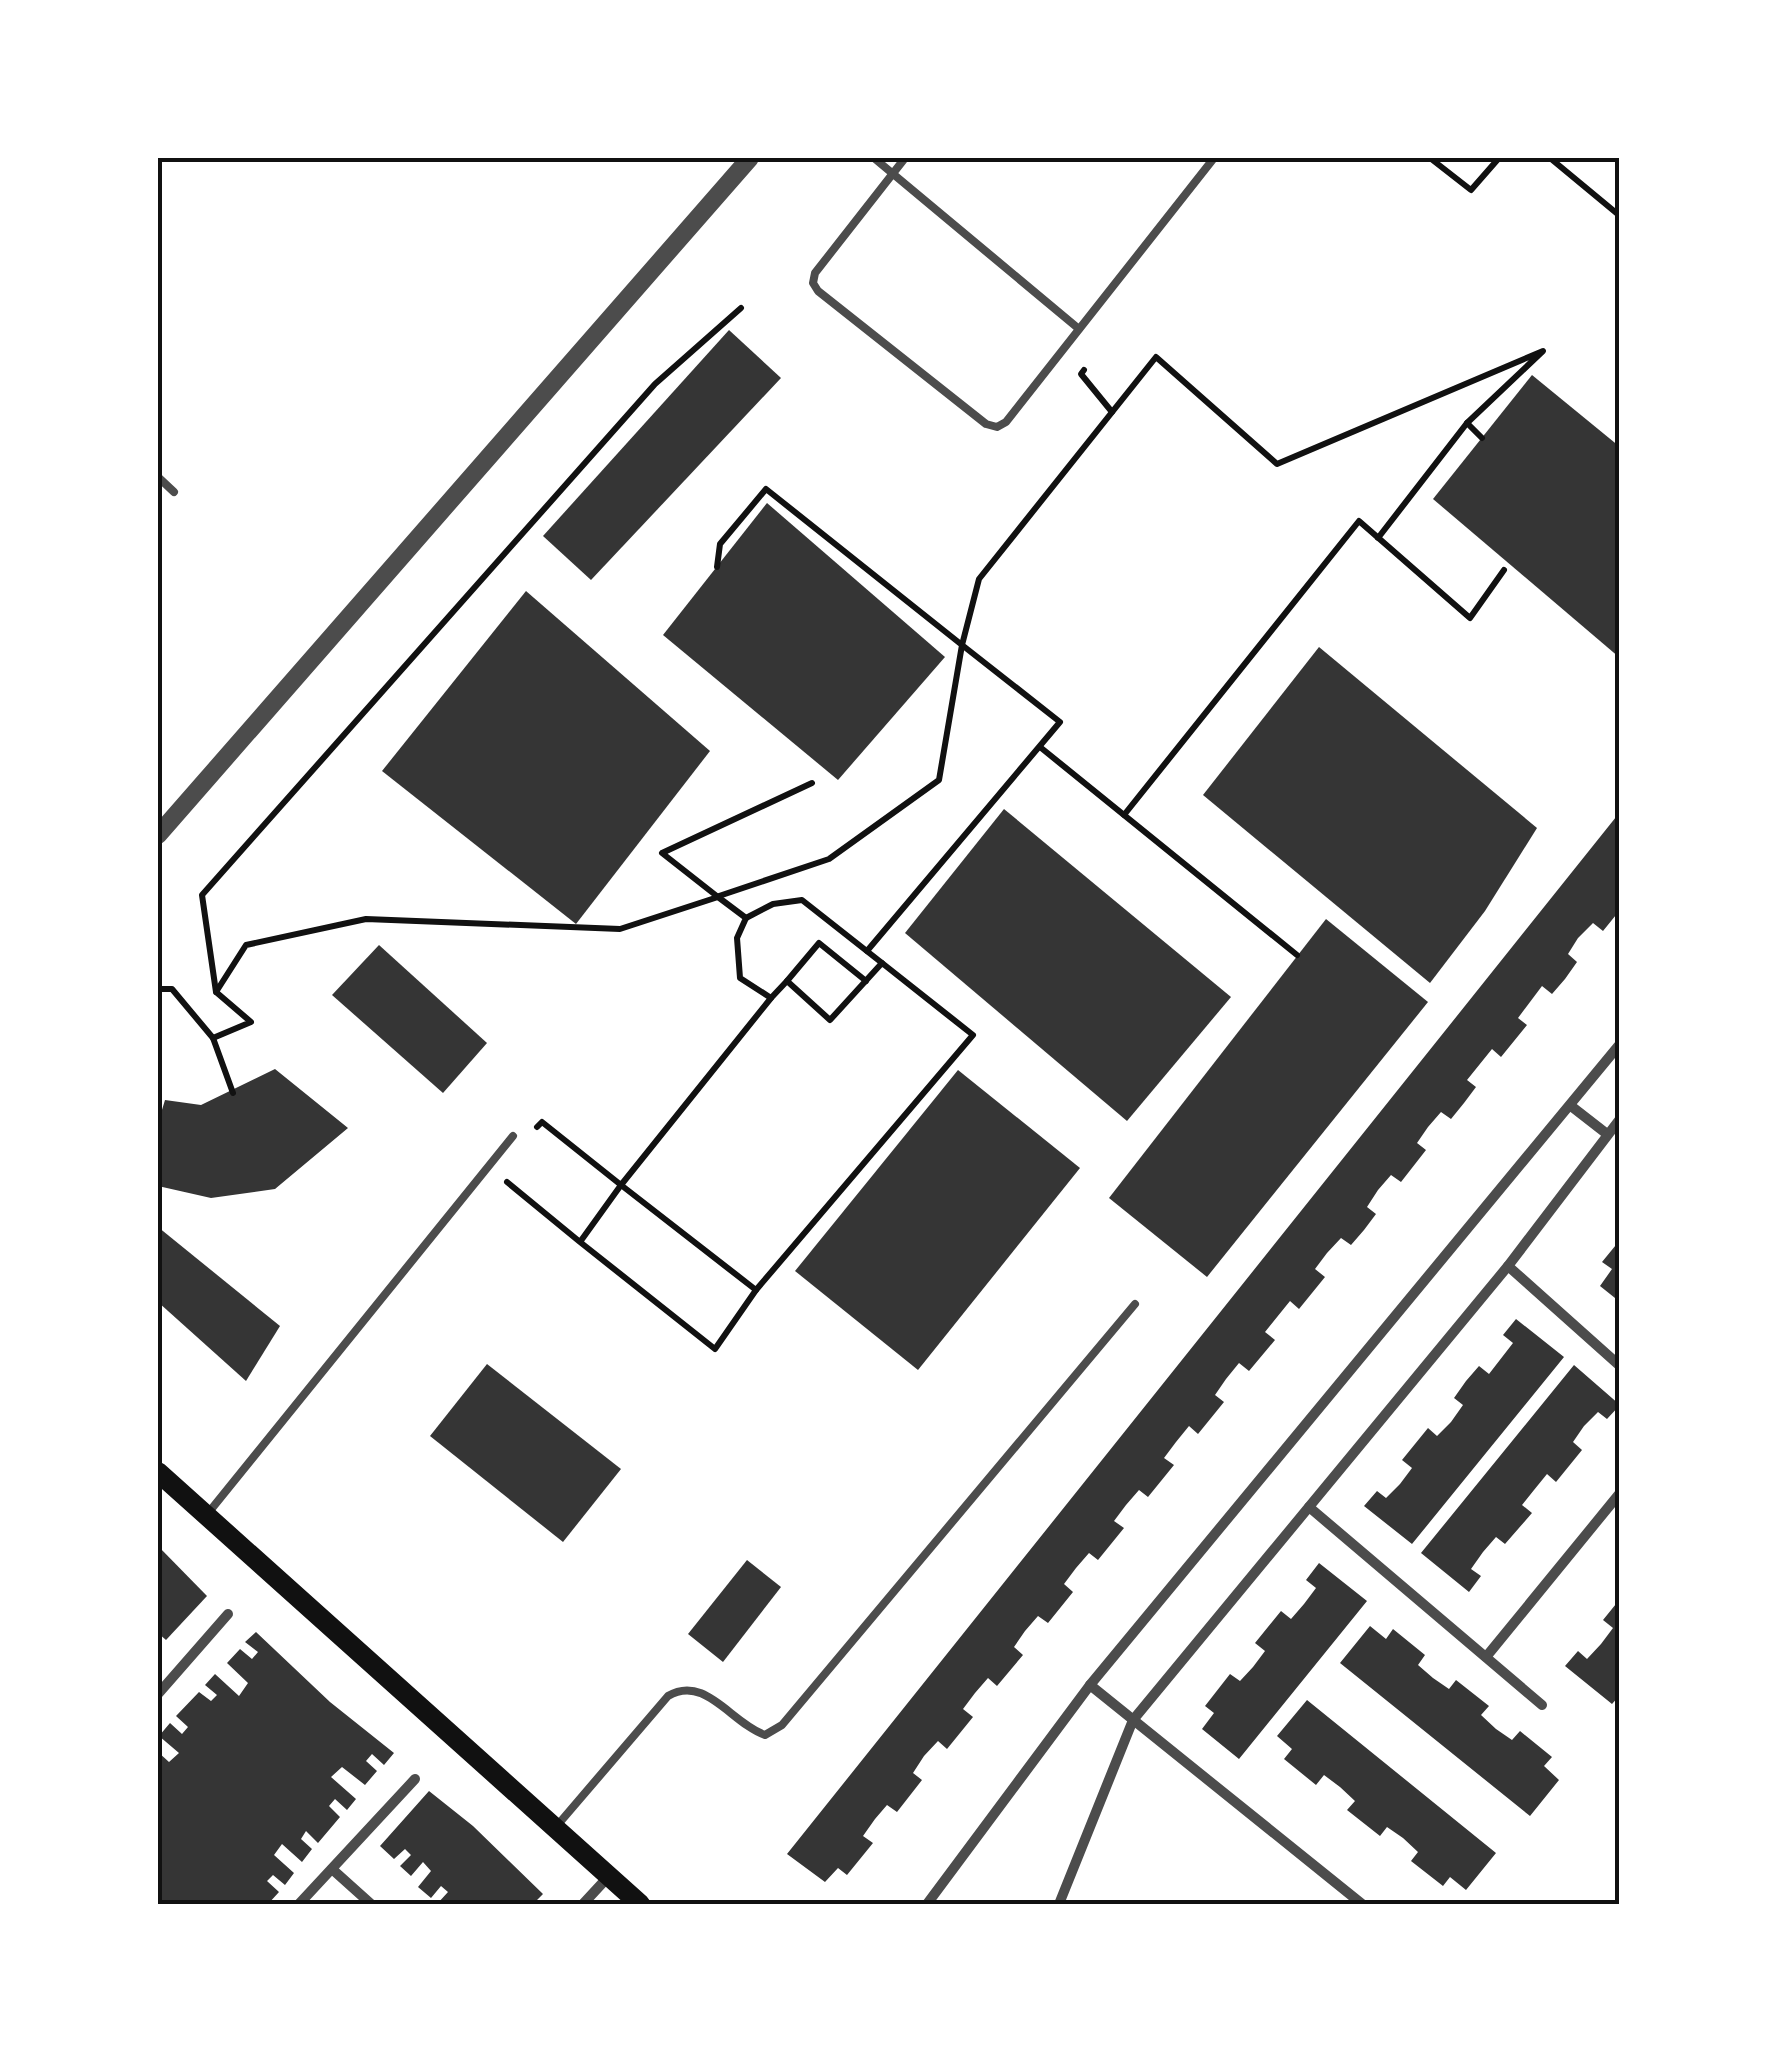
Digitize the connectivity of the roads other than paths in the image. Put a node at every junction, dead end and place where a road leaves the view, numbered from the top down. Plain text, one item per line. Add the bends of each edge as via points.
1 (750, 158) edge
2 (874, 158) edge
3 (905, 158) edge
4 (1214, 158) edge
5 (892, 174) junction
6 (1079, 329) junction
7 (158, 478) edge
8 (174, 492) dead end
9 (158, 834) edge
10 (1620, 1044) edge
11 (1571, 1106) junction
12 (1620, 1119) edge
13 (1607, 1134) junction
14 (513, 1136) dead end
15 (1508, 1266) junction
16 (1135, 1304) dead end
17 (1620, 1366) edge
18 (158, 1472) edge
19 (1620, 1493) edge
20 (1310, 1506) junction
21 (206, 1516) junction
22 (228, 1614) dead end
23 (1486, 1657) junction
24 (1090, 1685) junction
25 (158, 1694) edge
26 (1542, 1705) dead end
27 (1133, 1720) junction
28 (415, 1779) dead end
29 (555, 1828) junction
30 (332, 1869) junction
31 (608, 1877) junction
32 (299, 1904) edge
33 (371, 1904) edge
34 (582, 1904) edge
35 (640, 1904) edge
36 (928, 1904) edge
37 (1059, 1904) edge
38 (1362, 1904) edge

1 - 9 street
2 - 5 lane
3 - 5 lane
4 - 6 lane
5 - 6 lane
5 - 6 lane via 815,273 818,292 997,427
7 - 8 lane
10 - 11 street
11 - 13 street
11 - 24 street
12 - 13 street
13 - 15 street
14 - 21 lane
15 - 17 street
15 - 20 street
16 - 29 lane via 782,1725 766,1735 749,1729 698,1690 682,1688
18 - 21 main road
19 - 23 street
20 - 23 street
20 - 27 street
21 - 29 main road
22 - 25 street
23 - 26 street
24 - 27 street
24 - 36 street
27 - 37 street
27 - 38 street
28 - 30 street
29 - 31 main road
30 - 32 street
30 - 33 street
31 - 34 street
31 - 35 main road

